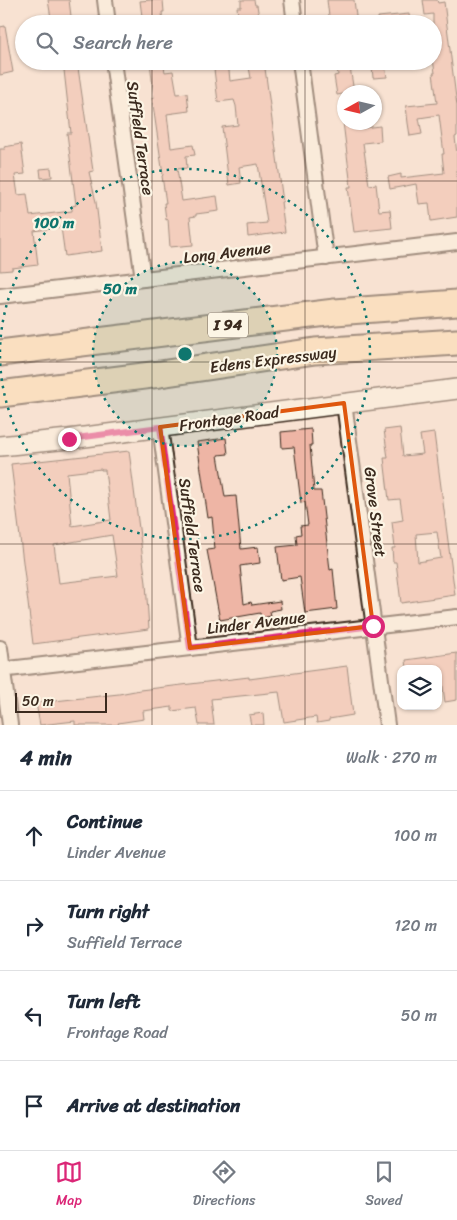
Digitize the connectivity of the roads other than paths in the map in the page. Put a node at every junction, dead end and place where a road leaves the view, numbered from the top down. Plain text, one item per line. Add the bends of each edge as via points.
1 (105, 0) edge
2 (292, 0) edge
3 (107, 15) edge
4 (294, 15) edge
5 (114, 70) edge
6 (301, 70) edge
7 (457, 242) edge
8 (326, 258) junction
9 (143, 279) junction
10 (0, 296) edge
11 (457, 303) edge
12 (457, 342) edge
13 (0, 353) edge
14 (457, 389) edge
15 (0, 394) edge
16 (344, 403) junction
17 (160, 427) junction
18 (0, 446) edge
19 (457, 617) edge
20 (373, 626) junction
21 (0, 648) edge
22 (190, 648) junction
23 (2, 670) edge
24 (10, 725) edge
25 (386, 725) edge

1 - 3 street
2 - 4 street
5 - 9 street, Suffield Terrace
6 - 8 street
7 - 8 street, Long Avenue
8 - 9 street, Long Avenue
9 - 10 street, Long Avenue
11 - 13 highway, I 94 via 335,312
12 - 15 highway, Edens Expressway / I 94 via 315,351
14 - 16 street, Frontage Road
16 - 17 street, Frontage Road
16 - 20 street, Grove Street
17 - 18 street, Frontage Road
17 - 22 street, Suffield Terrace
19 - 20 street, Linder Avenue
20 - 22 street, Linder Avenue
20 - 25 street, Grove Street
21 - 23 street
22 - 23 street, Linder Avenue
23 - 24 street

